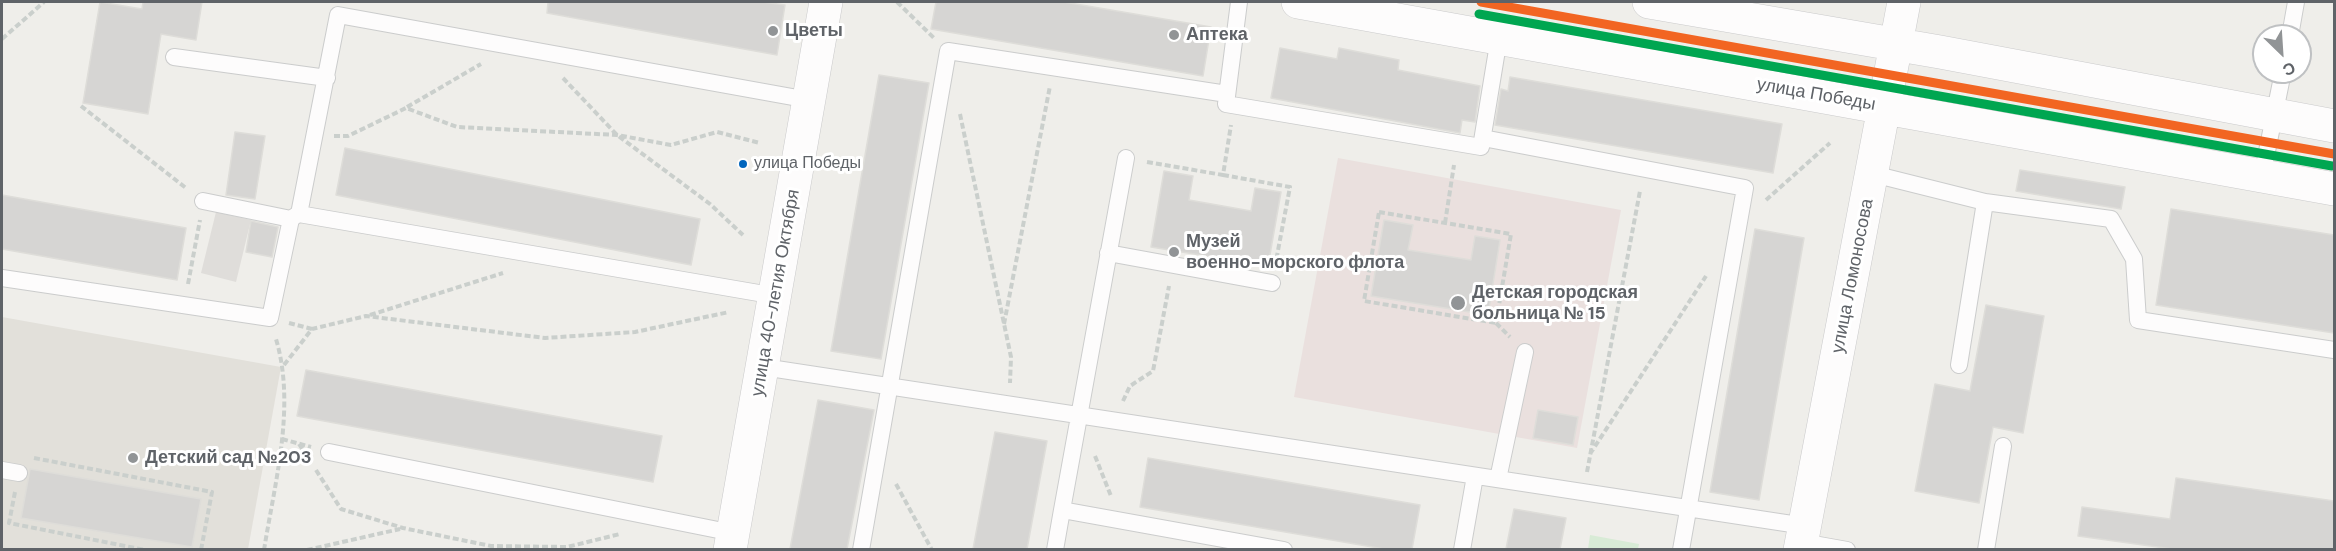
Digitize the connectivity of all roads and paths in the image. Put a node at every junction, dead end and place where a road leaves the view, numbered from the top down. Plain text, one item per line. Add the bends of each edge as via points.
1 (44, 2) edge
2 (826, 2) edge
3 (897, 2) edge
4 (1239, 2) edge
5 (1298, 2) edge
6 (1649, 2) edge
7 (1904, 2) edge
8 (2296, 2) edge
9 (2292, 24) edge
10 (1499, 38) junction
11 (2, 39) edge
12 (1896, 45) junction
13 (511, 46) junction
14 (537, 51) junction
15 (948, 51) junction
16 (174, 57) dead end
17 (1053, 68) junction
18 (327, 78) junction
19 (2281, 84) edge
20 (809, 100) junction
21 (1230, 100) junction
22 (81, 106) dead end
23 (406, 108) junction
24 (1885, 108) junction
25 (959, 109) dead end
26 (2274, 116) junction
27 (2334, 126) edge
28 (617, 135) junction
29 (315, 136) junction
30 (1482, 138) junction
31 (760, 143) dead end
32 (1458, 143) junction
33 (1830, 143) dead end
34 (1126, 158) joint
35 (1644, 169) junction
36 (1873, 174) junction
37 (1223, 175) junction
38 (2262, 176) junction
39 (2334, 189) edge
40 (203, 201) junction
41 (1984, 202) junction
42 (295, 216) junction
43 (1445, 223) junction
44 (1738, 226) junction
45 (743, 235) dead end
46 (1108, 253) junction
47 (1173, 264) junction
48 (1712, 266) dead end
49 (507, 271) dead end
50 (2, 278) edge
51 (1272, 283) joint
52 (776, 296) junction
53 (185, 305) junction
54 (729, 312) dead end
55 (366, 316) junction
56 (270, 318) junction
57 (1004, 327) junction
58 (2334, 351) edge
59 (1525, 352) dead end
60 (284, 365) junction
61 (1959, 365) dead end
62 (763, 367) junction
63 (889, 386) junction
64 (1009, 404) junction
65 (1079, 415) junction
66 (1113, 420) junction
67 (282, 439) junction
68 (299, 444) junction
69 (2003, 446) dead end
70 (878, 451) junction
71 (329, 452) joint
72 (1590, 454) junction
73 (2, 470) edge
74 (19, 473) junction
75 (1475, 476) junction
76 (1498, 479) junction
77 (1583, 492) junction
78 (1688, 508) junction
79 (1062, 510) junction
80 (1120, 520) junction
81 (403, 528) junction
82 (624, 533) dead end
83 (1802, 539) edge
84 (731, 541) edge
85 (491, 546) junction
86 (145, 549) edge
87 (201, 549) edge
88 (264, 549) edge
89 (307, 549) edge
90 (496, 549) edge
91 (861, 549) edge
92 (932, 549) edge
93 (1055, 549) edge
94 (1284, 549) edge
95 (1462, 549) edge
96 (1681, 549) edge
97 (1847, 549) edge
98 (1986, 549) edge

1 - 11 path
2 - 20 main road, улица 40-летия Октября
3 - 15 path
4 - 21 lane
5 - 10 main road, улица Победы
6 - 12 main road
7 - 12 main road, улица Ломоносова
8 - 9 lane
10 - 24 main road, улица Победы
10 - 30 lane
12 - 24 main road, улица Ломоносова
12 - 26 main road
13 - 14 lane
13 - 18 lane via 338,15
13 - 23 path
14 - 20 lane
14 - 28 path
15 - 17 lane
15 - 63 lane
16 - 18 lane
17 - 21 lane
17 - 57 path
18 - 29 lane
19 - 26 lane
20 - 52 main road, улица 40-летия Октября
21 - 32 lane
21 - 37 path
22 - 40 path
23 - 28 path via 457,127
23 - 29 path via 348,136
24 - 36 main road, улица Ломоносова
24 - 38 main road, улица Победы
25 - 57 path
26 - 27 main road
26 - 38 lane
28 - 31 path via 671,145 717,132
28 - 45 path via 710,204
29 - 42 lane
30 - 32 lane via 1481,147
30 - 35 lane
32 - 43 path
33 - 44 path
34 - 37 path
34 - 46 lane
35 - 44 lane via 1745,188
35 - 72 path
36 - 41 lane
36 - 83 main road, улица Ломоносова
37 - 51 path via 1290,187
38 - 39 main road, улица Победы
40 - 42 lane
40 - 53 path
41 - 58 lane via 2111,219 2134,259 2138,320
41 - 61 lane
42 - 52 lane
42 - 56 lane
43 - 43 path via 1511,234 1496,322 1365,301 1379,212
44 - 78 lane
46 - 47 lane
46 - 65 lane
47 - 51 lane
47 - 66 path via 1153,371 1130,386
48 - 72 path
49 - 55 path
50 - 53 lane
52 - 62 main road, улица 40-летия Октября
53 - 56 lane
54 - 55 path via 635,332 545,338
55 - 60 path via 312,329
56 - 60 path
57 - 64 path via 1011,357
59 - 76 lane
60 - 67 path
62 - 63 lane
62 - 84 main road, улица 40-летия Октября
63 - 64 lane
63 - 70 lane
64 - 65 lane
65 - 66 lane
65 - 79 lane
65 - 80 path
66 - 75 lane
67 - 68 path
67 - 88 path
68 - 71 path
68 - 81 path via 341,509
69 - 98 lane
70 - 91 lane
70 - 92 path
71 - 84 lane
72 - 77 path
73 - 74 lane
74 - 86 path via 9,523
74 - 87 path via 22,456 212,492
75 - 76 lane
75 - 95 lane
76 - 77 lane
77 - 78 lane
78 - 83 lane
78 - 96 lane
79 - 80 lane
79 - 93 lane
80 - 94 lane
81 - 85 path
81 - 89 path
82 - 85 path via 567,547
83 - 97 lane
85 - 90 path

